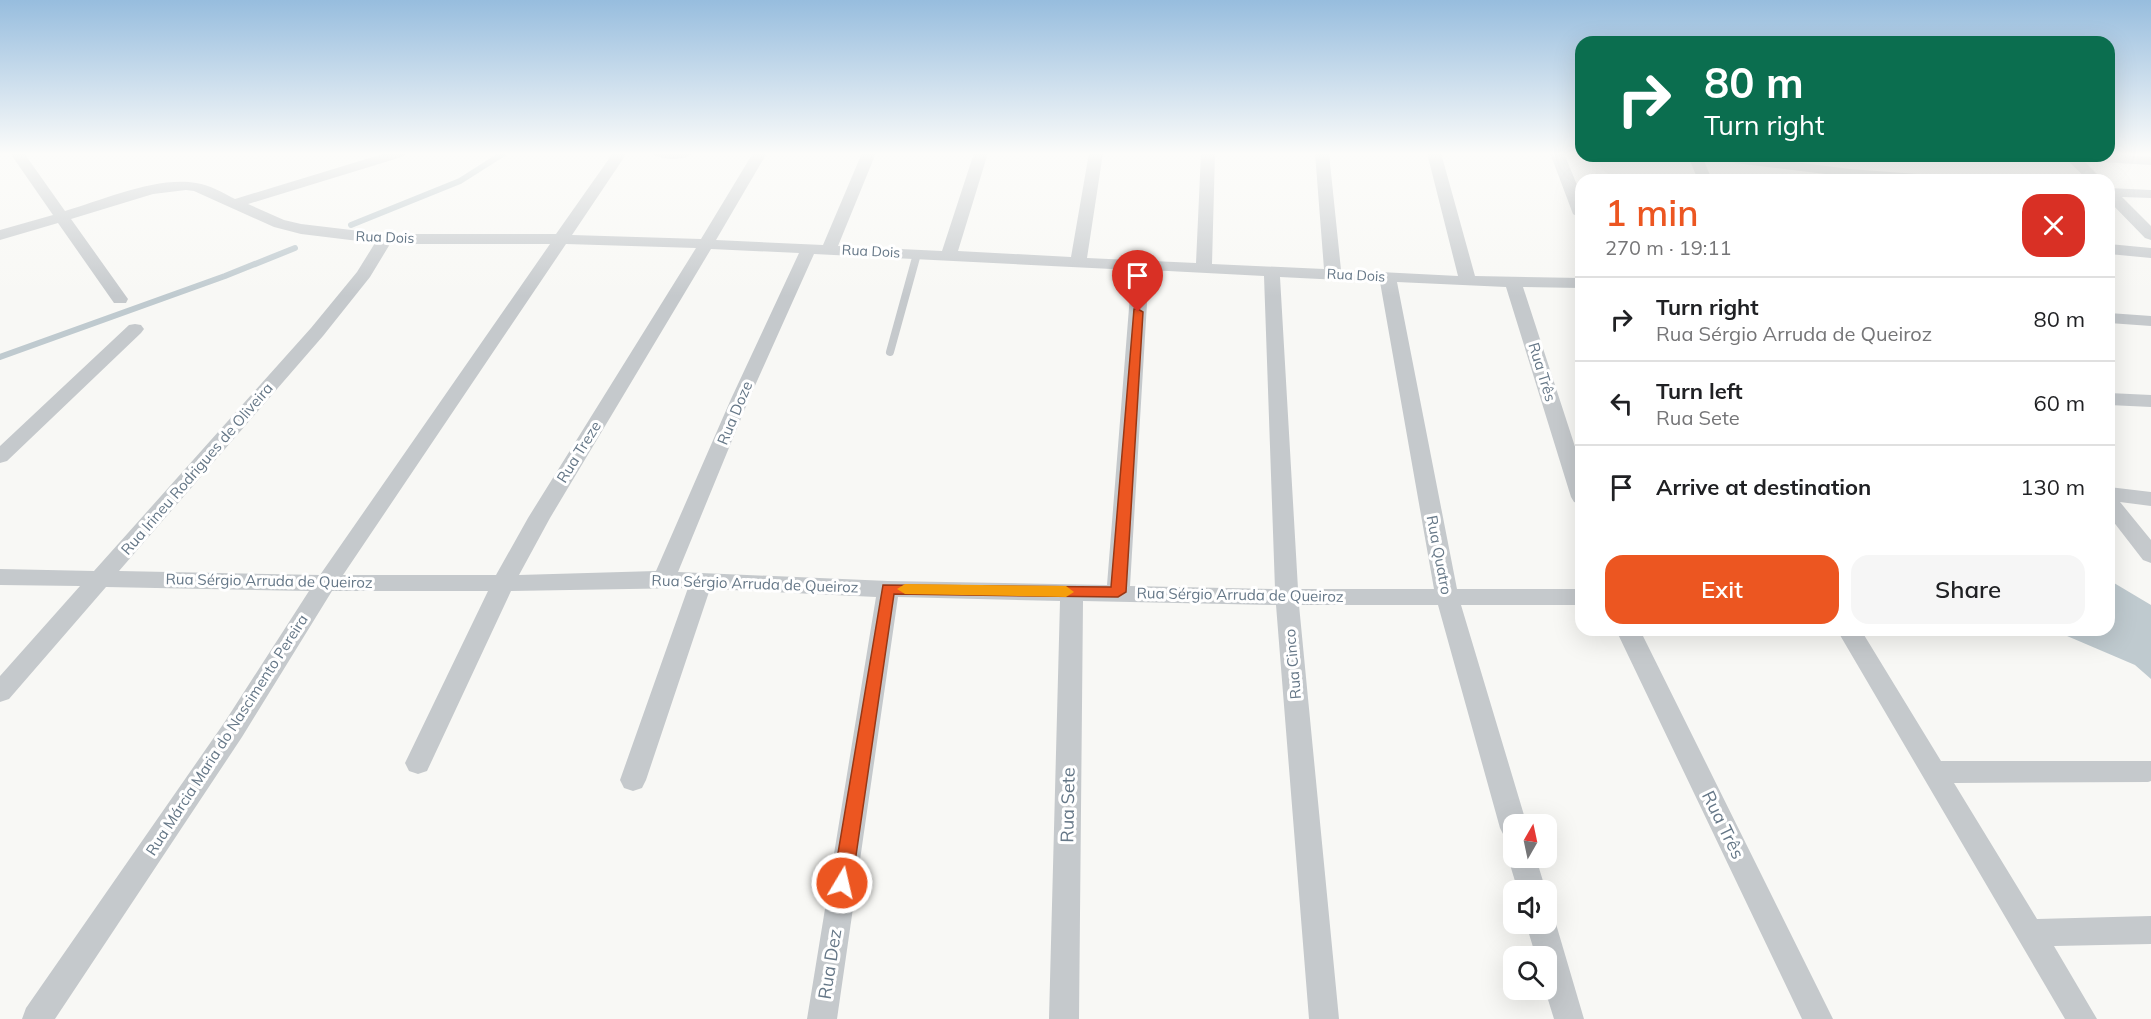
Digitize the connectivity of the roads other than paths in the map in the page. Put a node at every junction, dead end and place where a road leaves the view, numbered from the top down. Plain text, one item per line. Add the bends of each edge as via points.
1 (51, 201) edge
2 (121, 201) edge
3 (226, 201) edge
4 (244, 201) edge
5 (587, 201) edge
6 (731, 201) edge
7 (844, 201) edge
8 (966, 201) edge
9 (1088, 201) edge
10 (1206, 201) edge
11 (1326, 201) edge
12 (1447, 201) edge
13 (2117, 201) edge
14 (233, 204) junction
15 (63, 217) junction
16 (0, 235) edge
17 (2151, 235) edge
18 (385, 238) junction
19 (560, 239) junction
20 (705, 244) junction
21 (819, 249) junction
22 (2115, 250) edge
23 (2151, 253) edge
24 (917, 254) junction
25 (949, 255) junction
26 (1078, 262) junction
27 (1141, 265) junction
28 (1204, 269) junction
29 (1272, 272) junction
30 (1333, 274) junction
31 (1387, 276) junction
32 (1468, 281) junction
33 (1513, 281) junction
34 (1575, 283) edge
35 (120, 299) dead end
36 (2115, 318) edge
37 (2151, 321) edge
38 (135, 329) dead end
39 (890, 352) dead end
40 (2115, 399) edge
41 (2151, 401) edge
42 (0, 457) edge
43 (1575, 478) edge
44 (2115, 495) edge
45 (2151, 498) edge
46 (2115, 510) edge
47 (2151, 555) edge
48 (0, 577) edge
49 (101, 578) junction
50 (664, 579) junction
51 (702, 581) junction
52 (326, 583) junction
53 (503, 583) junction
54 (888, 588) junction
55 (1072, 592) junction
56 (1118, 592) junction
57 (1287, 597) junction
58 (1447, 597) junction
59 (1575, 597) edge
60 (1631, 636) edge
61 (1854, 636) edge
62 (0, 693) edge
63 (418, 763) dead end
64 (1934, 771) junction
65 (2148, 771) dead end
66 (633, 780) dead end
67 (1510, 814) edge
68 (2151, 930) edge
69 (2029, 933) junction
70 (1544, 934) edge
71 (38, 1019) edge
72 (822, 1019) edge
73 (1064, 1019) edge
74 (1324, 1019) edge
75 (1569, 1019) edge
76 (1818, 1019) edge
77 (2082, 1019) edge

1 - 15 street
2 - 15 street, Rua Dois
3 - 14 street, Rua Dois
4 - 14 street
5 - 19 street, Rua Márcia Maria do Nascimento Pereira
6 - 20 street, Rua Treze
7 - 21 street, Rua Doze
8 - 25 street
9 - 26 street
10 - 28 street
11 - 30 street
12 - 32 street
13 - 17 street
14 - 18 street, Rua Dois via 301,229
15 - 16 street, Rua Dois
15 - 35 street
18 - 19 street, Rua Dois
18 - 49 street, Rua Irineu Rodrigues de Oliveira via 364,274 317,332
19 - 20 street, Rua Dois
19 - 52 street, Rua Márcia Maria do Nascimento Pereira
20 - 21 street, Rua Dois
20 - 53 street, Rua Treze
21 - 24 street, Rua Dois
21 - 50 street, Rua Doze via 740,399
22 - 23 street
24 - 25 street, Rua Dois
24 - 39 lane
25 - 26 street, Rua Dois
26 - 27 street, Rua Dois
27 - 28 street, Rua Dois
27 - 56 street
28 - 29 street, Rua Dois
29 - 30 street, Rua Dois
29 - 57 street, Rua Cinco
30 - 31 street, Rua Dois
31 - 32 street, Rua Dois
31 - 58 street, Rua Quatro
32 - 33 street, Rua Dois
33 - 34 street, Rua Dois
33 - 43 street, Rua Três
36 - 37 street
38 - 42 street
40 - 41 street
44 - 45 street
46 - 47 street
48 - 49 street, Rua Sérgio Arruda de Queiroz
49 - 52 street, Rua Sérgio Arruda de Queiroz
49 - 62 street, Rua Irineu Rodrigues de Oliveira
50 - 51 street, Rua Sérgio Arruda de Queiroz
50 - 53 street, Rua Sérgio Arruda de Queiroz
51 - 54 street, Rua Sérgio Arruda de Queiroz
51 - 66 street
52 - 53 street, Rua Sérgio Arruda de Queiroz
52 - 71 street, Rua Márcia Maria do Nascimento Pereira via 233,730
53 - 63 street, Rua Treze
54 - 55 street, Rua Sérgio Arruda de Queiroz
54 - 72 street, Rua Dez
55 - 56 street, Rua Sérgio Arruda de Queiroz
55 - 73 street, Rua Sete
56 - 57 street, Rua Sérgio Arruda de Queiroz
57 - 58 street, Rua Sérgio Arruda de Queiroz
57 - 74 street, Rua Cinco
58 - 59 street, Rua Sérgio Arruda de Queiroz
58 - 67 street, Rua Quatro
60 - 76 street, Rua Três
61 - 64 street
64 - 65 street
64 - 69 street
68 - 69 street
69 - 77 street
70 - 75 street

